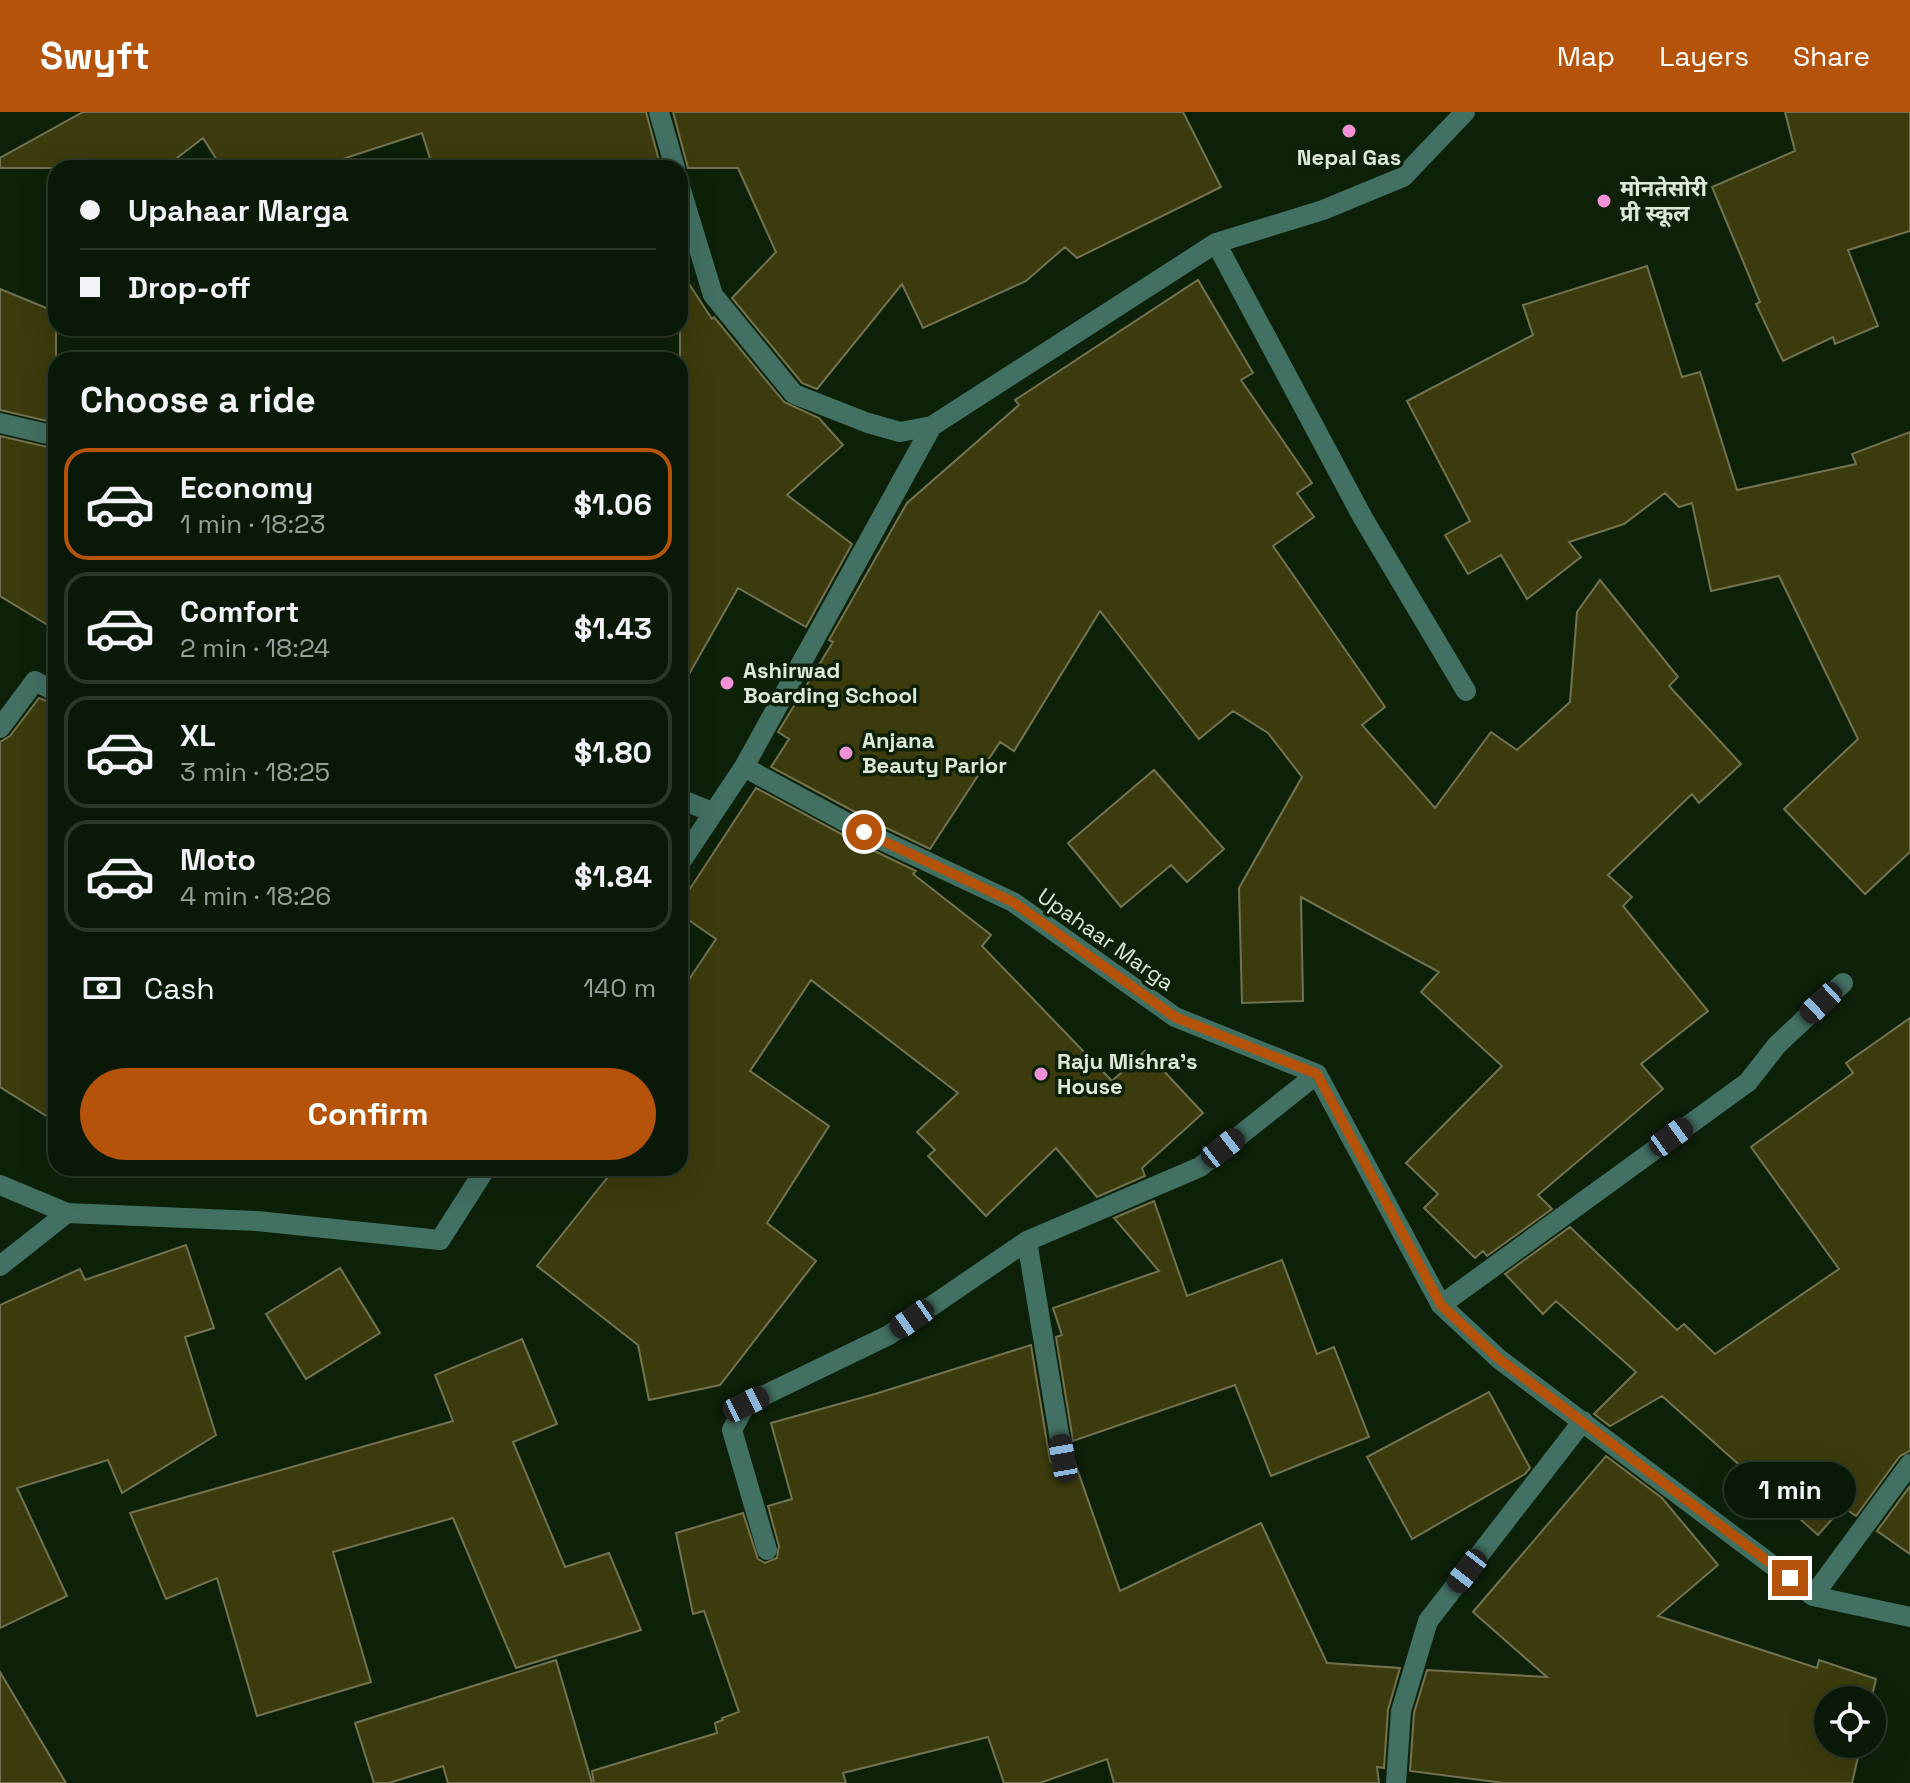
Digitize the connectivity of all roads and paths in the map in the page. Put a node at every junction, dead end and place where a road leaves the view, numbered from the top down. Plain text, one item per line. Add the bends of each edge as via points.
1 (659, 112) edge
2 (1465, 112) edge
3 (673, 160) edge
4 (688, 213) edge
5 (1216, 243) junction
6 (0, 423) edge
7 (932, 426) junction
8 (48, 434) edge
9 (48, 688) edge
10 (1466, 691) dead end
11 (0, 728) edge
12 (744, 767) junction
13 (688, 802) edge
14 (712, 812) junction
15 (688, 850) edge
16 (1843, 983) dead end
17 (1317, 1074) junction
18 (481, 1176) edge
19 (0, 1185) edge
20 (67, 1213) junction
21 (1027, 1241) junction
22 (0, 1266) edge
23 (1441, 1305) junction
24 (1583, 1421) junction
25 (1063, 1458) dead end
26 (1910, 1464) edge
27 (767, 1550) dead end
28 (1813, 1596) junction
29 (1910, 1617) edge
30 (1396, 1783) edge

1 - 3 street
2 - 5 street via 1403,177 1323,210
4 - 7 street via 713,295 794,394 900,432
5 - 7 street
5 - 10 street via 1363,518
6 - 8 street
7 - 12 street
9 - 11 street via 35,681
12 - 14 street
12 - 17 street, Upahaar Marga via 864,832 1013,902 1175,1017
13 - 14 street
14 - 15 street
16 - 23 street via 1777,1045 1748,1082
17 - 21 street via 1200,1167
17 - 23 street
18 - 20 street via 440,1240 257,1221
19 - 20 street
20 - 22 street
21 - 25 street
21 - 27 street via 889,1335 746,1404 732,1430
23 - 24 street via 1499,1359
24 - 28 street
24 - 30 street via 1428,1621 1401,1711
26 - 28 street
28 - 29 street

